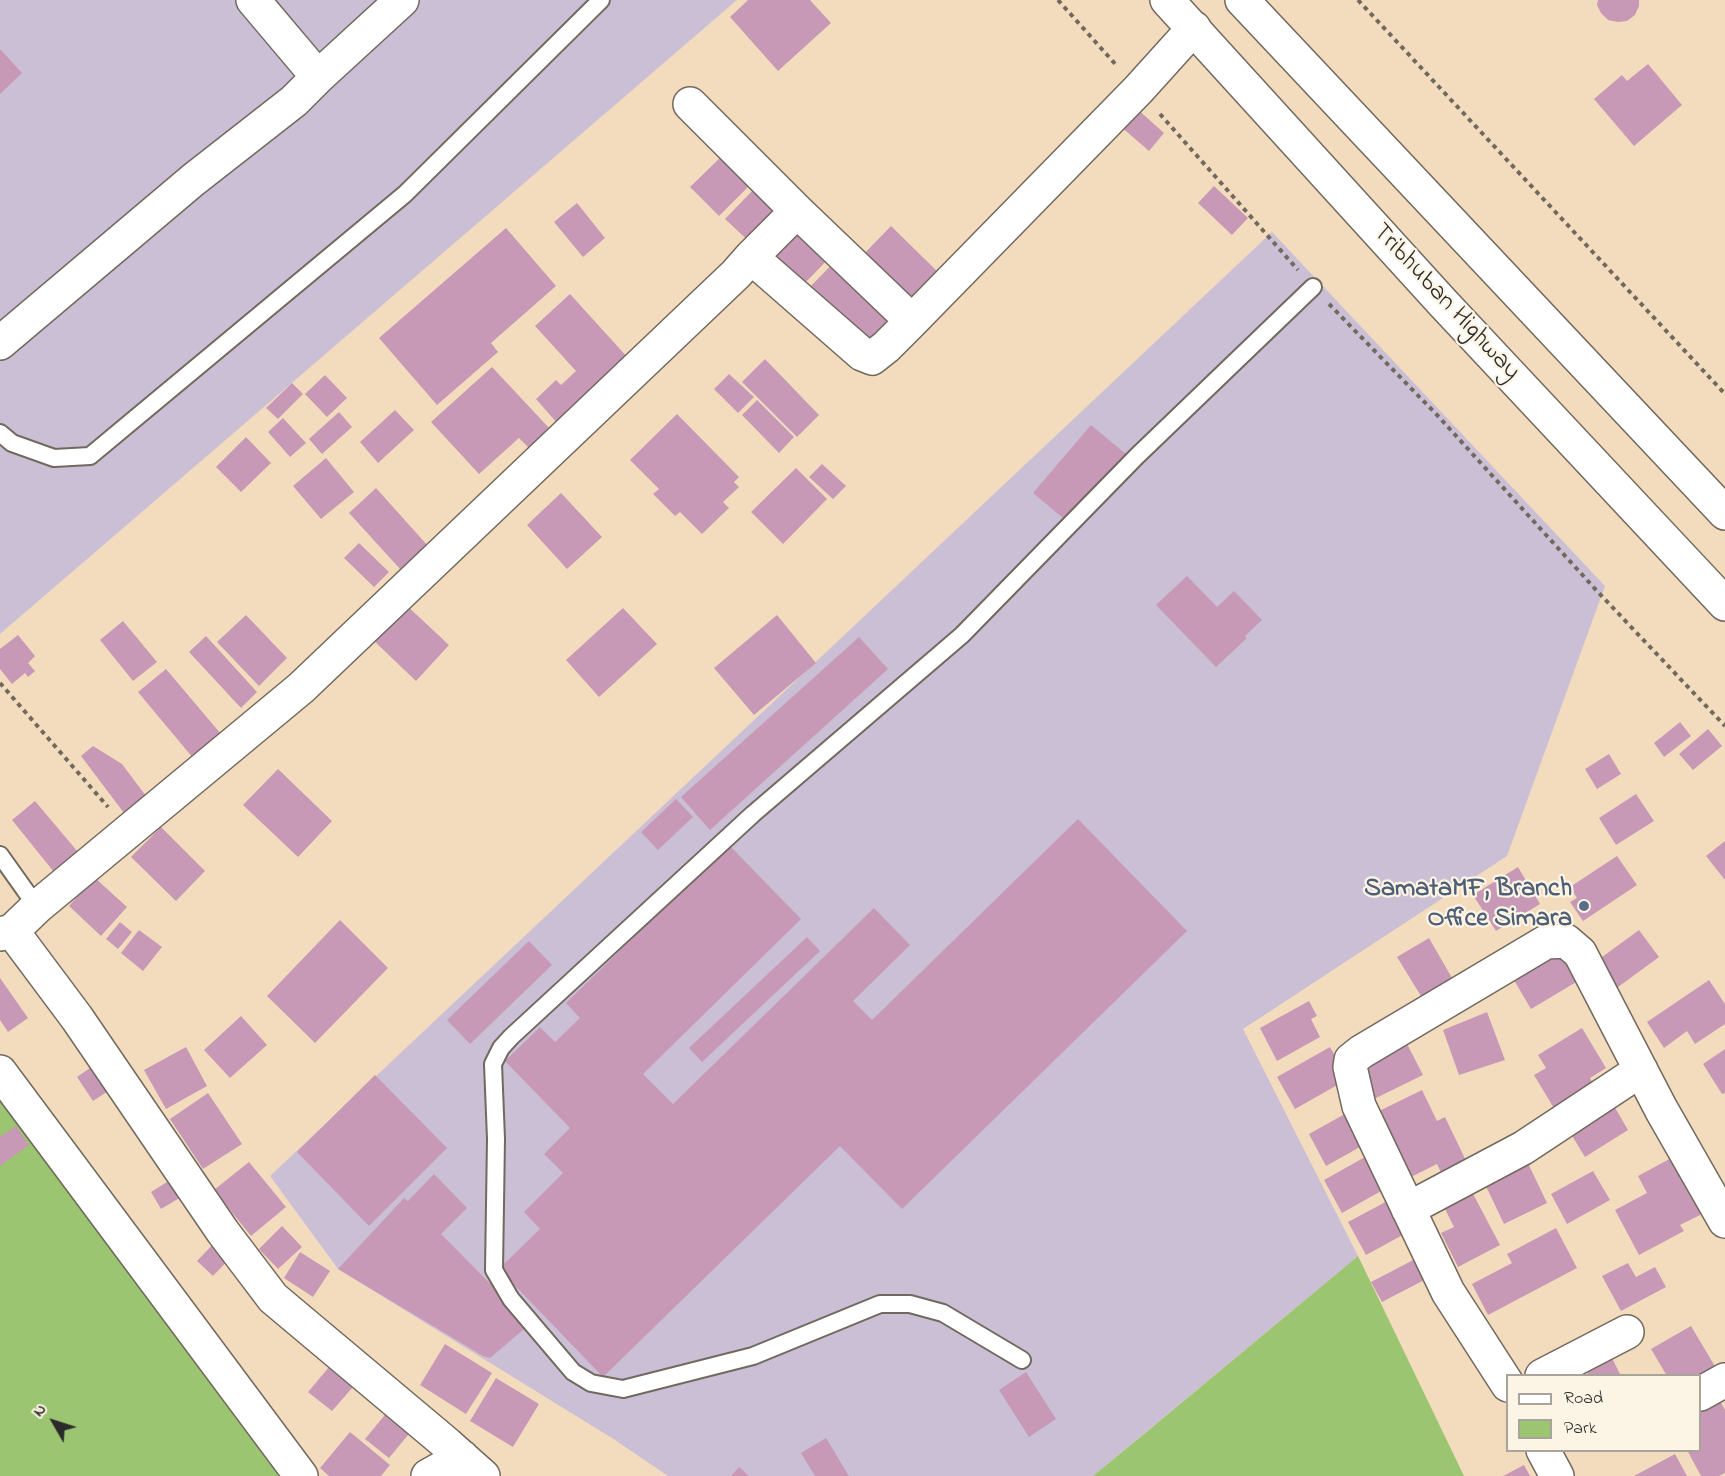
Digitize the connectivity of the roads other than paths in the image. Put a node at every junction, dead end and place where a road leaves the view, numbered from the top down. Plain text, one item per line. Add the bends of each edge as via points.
1 (253, 0) edge
2 (402, 0) edge
3 (601, 0) edge
4 (1167, 0) edge
5 (1242, 0) edge
6 (1194, 28) junction
7 (318, 77) junction
8 (690, 104) dead end
9 (797, 211) junction
10 (751, 257) junction
11 (1313, 287) road end
12 (912, 321) junction
13 (0, 342) edge
14 (0, 433) edge
15 (1725, 513) edge
16 (1725, 604) edge
17 (0, 855) edge
18 (37, 908) junction
19 (6, 933) edge
20 (1641, 1070) junction
21 (0, 1072) edge
22 (1408, 1209) junction
23 (1725, 1221) edge
24 (1627, 1332) dead end
25 (1022, 1360) dead end
26 (1546, 1374) edge
27 (1725, 1380) edge
28 (1506, 1382) edge
29 (1701, 1393) edge
30 (1544, 1452) edge
31 (473, 1467) edge
32 (302, 1476) edge
33 (428, 1476) edge
34 (1557, 1476) edge

1 - 7 main road
2 - 7 main road
3 - 14 lane via 405,194 90,456 54,458 12,443
4 - 6 main road, Tribhuban Highway
5 - 15 main road
6 - 12 main road
6 - 16 main road, Tribhuban Highway via 1443,303
7 - 13 main road via 294,101
8 - 9 main road
9 - 10 main road
9 - 12 main road
10 - 12 main road via 862,354 872,358
10 - 18 main road via 301,688
11 - 25 lane via 1137,456 962,635 727,838 511,1037 493,1064 494,1270 511,1299 573,1372 591,1383 622,1389 753,1356 880,1304 910,1304 943,1313
17 - 18 lane
18 - 19 main road
19 - 31 main road via 77,1018 223,1232 273,1298
20 - 22 main road via 1523,1148
20 - 22 main road via 1580,953 1566,941 1546,942 1361,1052 1350,1067 1359,1106
20 - 23 main road
21 - 32 main road
22 - 28 main road via 1448,1292
24 - 26 main road
27 - 29 main road
30 - 34 main road
31 - 33 main road

